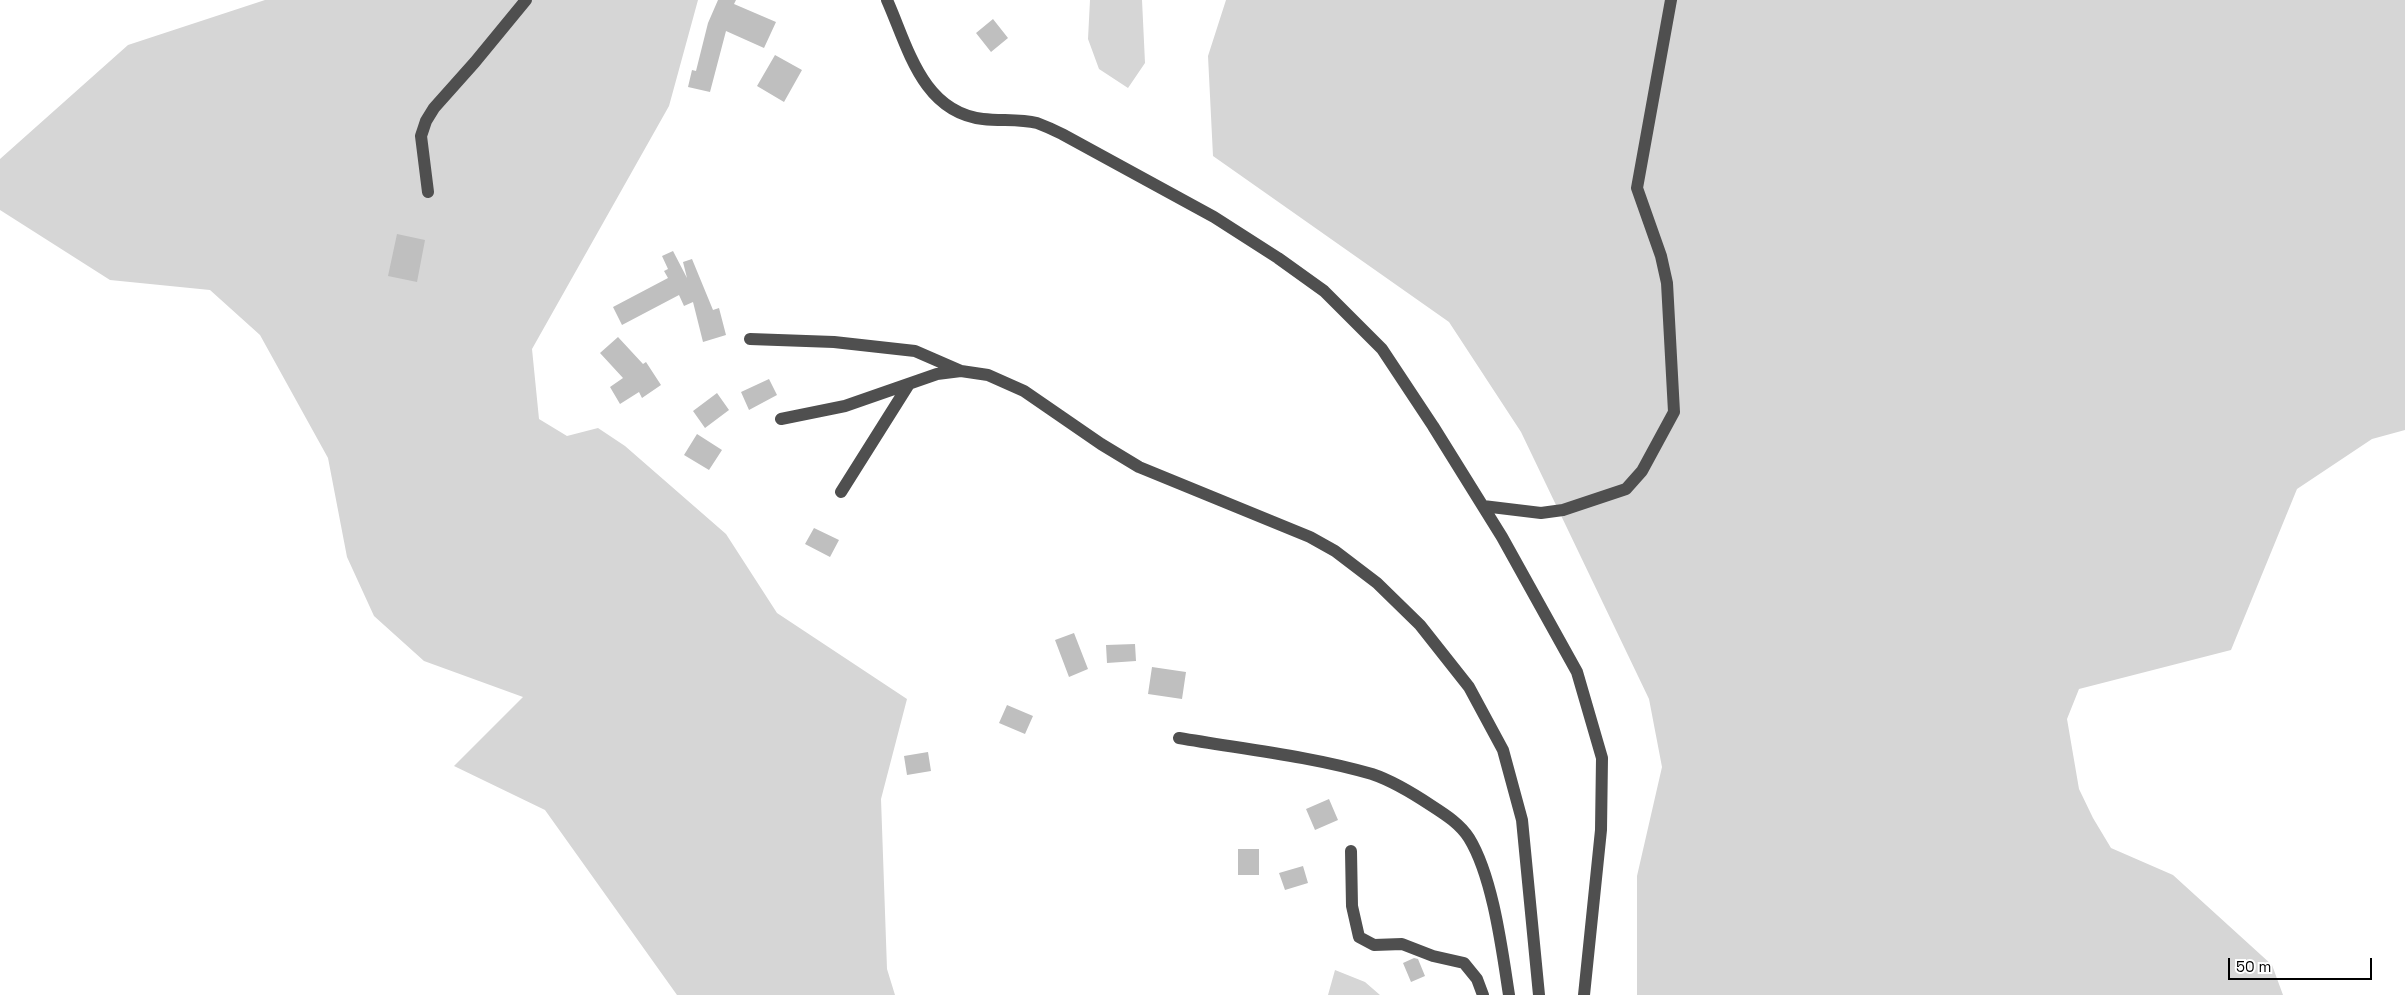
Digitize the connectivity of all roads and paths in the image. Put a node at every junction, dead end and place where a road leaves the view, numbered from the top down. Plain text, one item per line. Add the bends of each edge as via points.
1 (526, 0) edge
2 (887, 0) edge
3 (1671, 0) edge
4 (428, 192) dead end
5 (750, 339) dead end
6 (961, 371) junction
7 (909, 384) junction
8 (781, 419) dead end
9 (841, 492) dead end
10 (1483, 506) junction
11 (1179, 738) dead end
12 (1351, 851) dead end
13 (1483, 995) edge
14 (1509, 995) edge
15 (1539, 995) edge
16 (1584, 995) edge

1 - 4 street via 426,121 422,136
2 - 10 street via 923,82 945,105 981,118 1037,123 1062,134 1214,218 1324,291 1382,349
3 - 10 street via 1636,188 1662,256 1667,283 1674,412 1642,471 1626,489 1563,510 1541,513
5 - 6 street via 898,348 921,353
6 - 7 street via 937,374
6 - 15 street via 988,375 1024,390 1100,444 1139,467 1310,537 1335,551 1377,583 1420,625 1469,687 1503,750 1522,820
7 - 8 street via 845,406
7 - 9 street
10 - 16 street via 1577,672 1602,758 1602,830
11 - 14 street via 1374,775 1450,817 1469,838 1487,880
12 - 13 street via 1352,906 1360,937 1374,945 1402,944 1464,963

